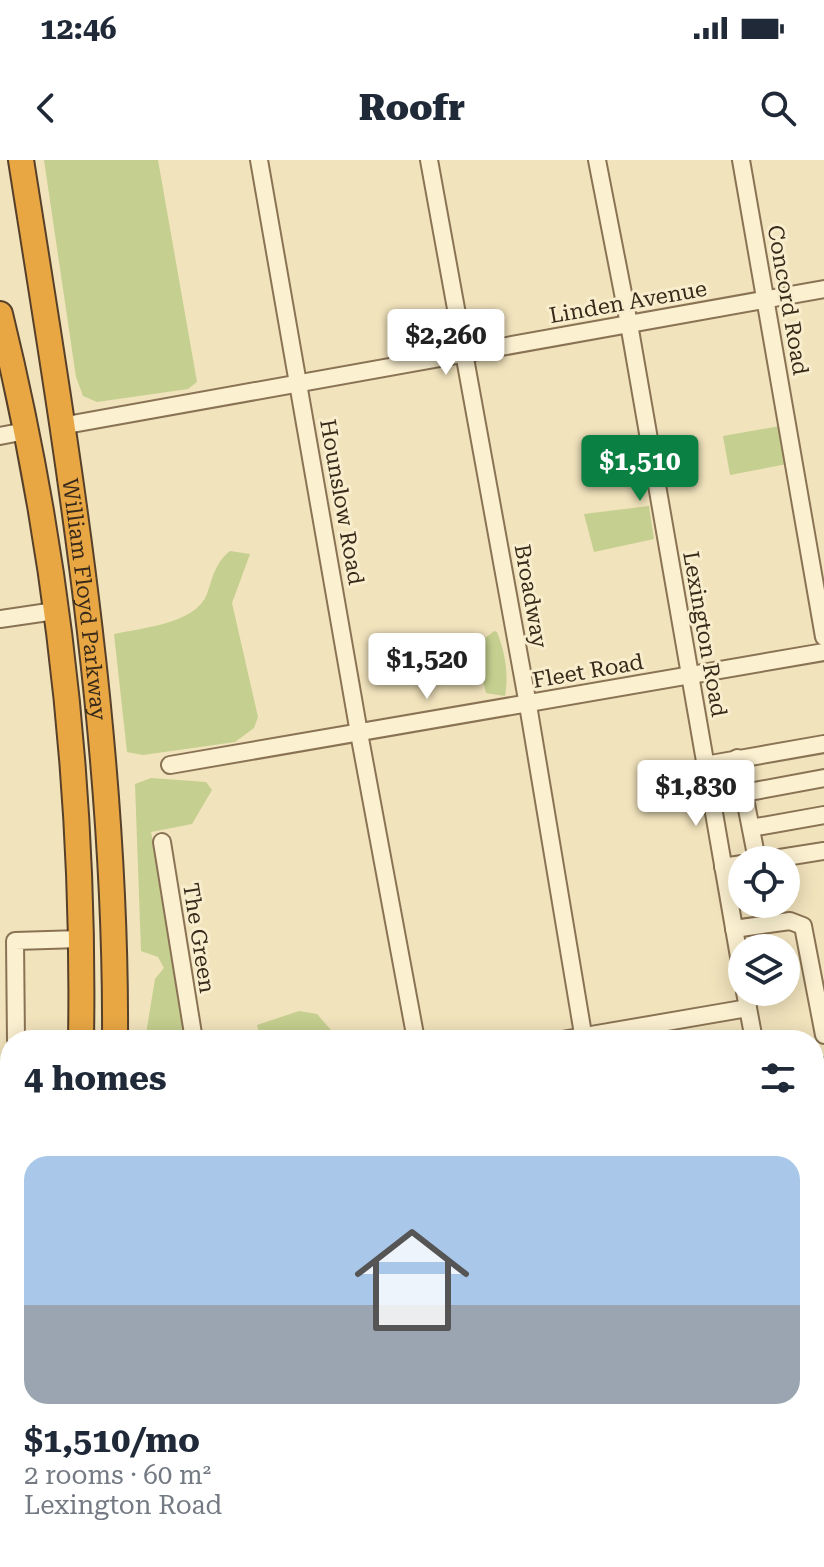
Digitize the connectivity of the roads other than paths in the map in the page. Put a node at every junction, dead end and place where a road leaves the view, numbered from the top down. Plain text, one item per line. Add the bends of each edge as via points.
1 (4, 160) edge
2 (21, 160) edge
3 (259, 160) edge
4 (429, 160) edge
5 (597, 160) edge
6 (741, 160) edge
7 (824, 289) edge
8 (765, 300) junction
9 (0, 314) edge
10 (629, 324) junction
11 (48, 328) junction
12 (465, 354) junction
13 (299, 383) junction
14 (61, 426) junction
15 (26, 431) junction
16 (0, 436) edge
17 (55, 611) junction
18 (0, 619) edge
19 (824, 637) edge
20 (824, 652) edge
21 (690, 675) junction
22 (528, 705) junction
23 (359, 733) junction
24 (824, 744) edge
25 (737, 758) junction
26 (170, 765) dead end
27 (705, 765) junction
28 (824, 778) edge
29 (744, 793) junction
30 (824, 815) edge
31 (751, 828) junction
32 (162, 842) dead end
33 (754, 846) edge
34 (824, 851) edge
35 (800, 855) edge
36 (728, 866) edge
37 (723, 867) junction
38 (734, 929) junction
39 (735, 934) edge
40 (80, 939) junction
41 (728, 1004) edge
42 (748, 1006) edge
43 (16, 1030) edge
44 (81, 1030) edge
45 (115, 1030) edge
46 (192, 1030) edge
47 (414, 1030) edge
48 (583, 1030) edge
49 (618, 1030) edge
50 (752, 1030) edge
51 (823, 1030) edge
52 (0, 1300) edge
53 (0, 1312) edge

1 - 11 highway via 31,289
2 - 11 highway, William Floyd Parkway
3 - 13 street, Hounslow Road
4 - 12 street, Broadway
5 - 10 street, Lexington Road
6 - 8 street, Concord Road
7 - 8 street, Linden Avenue
8 - 10 street, Linden Avenue
8 - 19 street, Concord Road
9 - 15 highway, William Floyd Parkway
10 - 12 street, Linden Avenue
10 - 21 street, Lexington Road
11 - 14 highway, William Floyd Parkway
12 - 13 street, Linden Avenue
12 - 22 street, Broadway
13 - 14 street, Linden Avenue
13 - 23 street, Hounslow Road
14 - 45 highway, William Floyd Parkway via 103,754
15 - 16 street
15 - 17 highway, William Floyd Parkway
17 - 18 street
17 - 40 highway, William Floyd Parkway via 71,763
20 - 21 street, Fleet Road
21 - 22 street, Fleet Road
21 - 27 street, Lexington Road
22 - 23 street, Fleet Road
22 - 48 street, Broadway
23 - 26 street, Fleet Road
23 - 47 street, Hounslow Road
24 - 25 street
25 - 27 street
25 - 29 street
27 - 37 street, Lexington Road
28 - 29 street
29 - 31 street
30 - 31 street
31 - 33 street
32 - 46 street, The Green
34 - 35 street
36 - 37 street
37 - 38 street, Lexington Road
38 - 39 street, Lexington Road
38 - 51 street via 790,921 803,926
40 - 43 street via 15,941
40 - 44 highway, William Floyd Parkway
41 - 49 street
42 - 50 street
52 - 53 street

